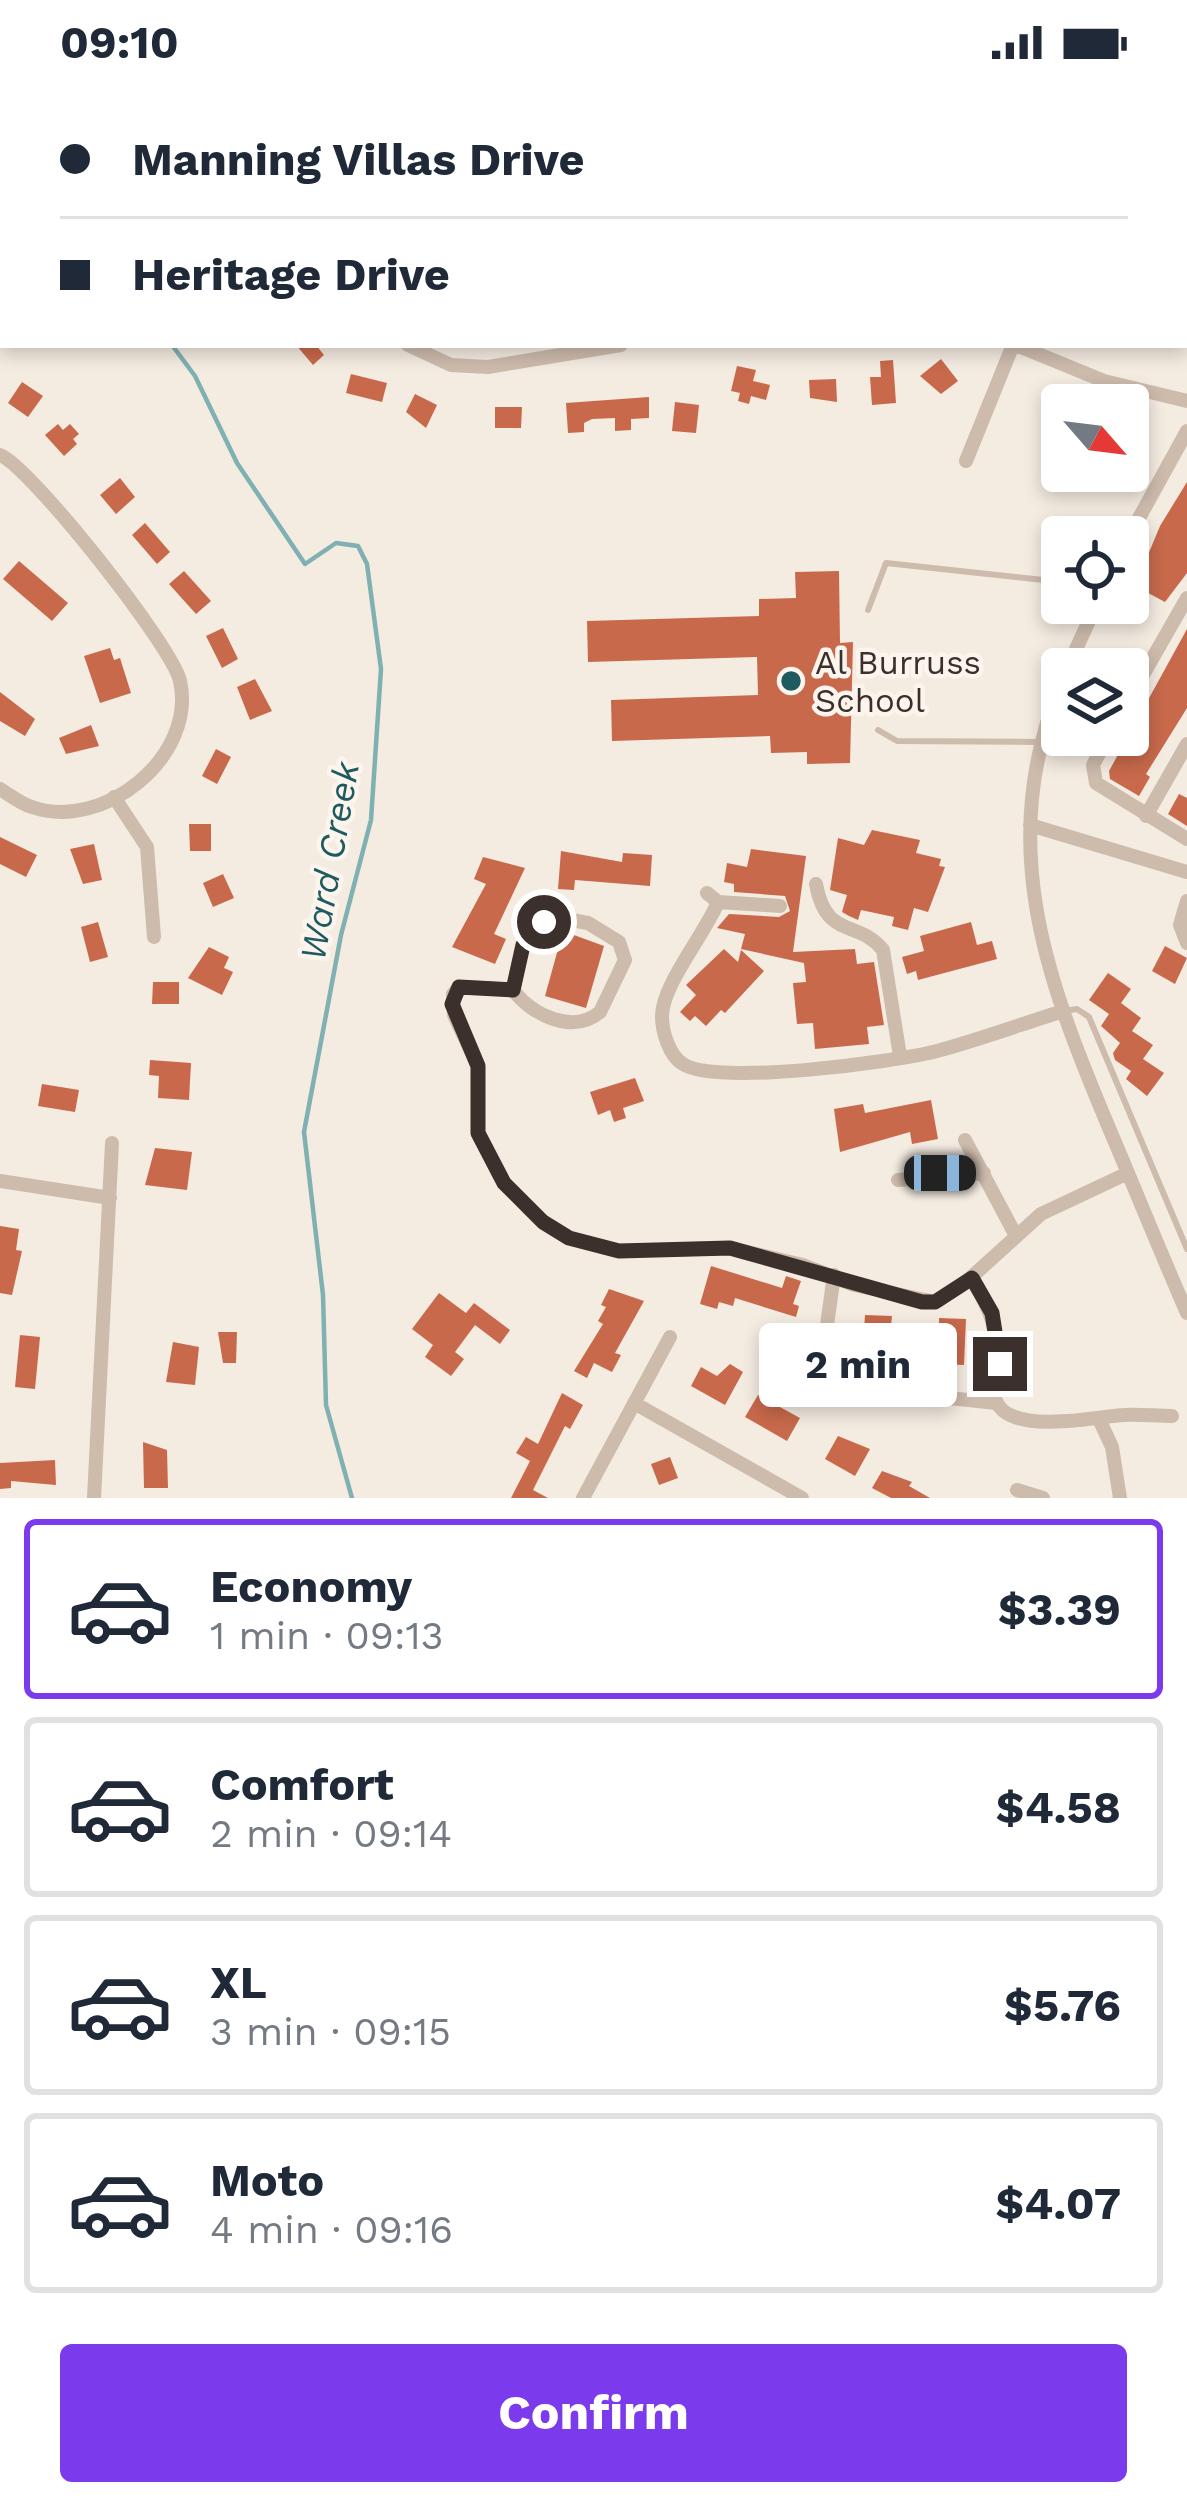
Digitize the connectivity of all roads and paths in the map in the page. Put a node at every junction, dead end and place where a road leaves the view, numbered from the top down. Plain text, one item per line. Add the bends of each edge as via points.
1 (414, 348) edge
2 (603, 348) edge
3 (1013, 348) edge
4 (1022, 348) edge
5 (1187, 401) edge
6 (1187, 431) edge
7 (0, 455) edge
8 (966, 461) dead end
9 (1140, 516) edge
10 (1041, 580) edge
11 (1187, 598) edge
12 (868, 610) dead end
13 (1149, 664) edge
14 (878, 730) dead end
15 (1041, 742) joint
16 (1187, 744) edge
17 (1097, 756) edge
18 (0, 789) edge
19 (114, 797) junction
20 (1146, 816) junction
21 (1030, 825) junction
22 (1187, 839) edge
23 (1187, 872) edge
24 (816, 884) dead end
25 (1187, 901) edge
26 (779, 906) dead end
27 (154, 938) dead end
28 (1187, 943) edge
29 (513, 990) junction
30 (1060, 1012) junction
31 (900, 1056) junction
32 (965, 1140) dead end
33 (112, 1143) dead end
34 (984, 1173) junction
35 (1128, 1173) junction
36 (898, 1180) dead end
37 (0, 1181) edge
38 (110, 1198) junction
39 (1016, 1236) junction
40 (1187, 1249) edge
41 (834, 1275) junction
42 (972, 1278) junction
43 (1183, 1293) edge
44 (1187, 1313) edge
45 (670, 1337) dead end
46 (634, 1403) junction
47 (997, 1403) junction
48 (1172, 1416) dead end
49 (1099, 1419) junction
50 (1017, 1490) dead end
51 (94, 1498) edge
52 (583, 1498) edge
53 (802, 1498) edge
54 (1043, 1498) edge
55 (1120, 1498) edge

1 - 2 street via 451,365 488,367
3 - 8 street
4 - 5 street via 1104,381
6 - 9 street
7 - 19 street via 29,477 164,644 181,683 179,723 160,764
10 - 12 lane via 886,563
11 - 13 street
14 - 15 lane via 897,741
15 - 21 street
16 - 20 street
17 - 20 street via 1094,778 1105,793
18 - 19 street via 32,808 58,811
19 - 27 street via 147,847
20 - 22 street
21 - 23 street
21 - 30 street via 1036,922
24 - 31 street via 828,917 883,950
25 - 28 street via 1180,925
26 - 31 street via 713,898 702,940 676,973 662,1014 680,1063 698,1071 790,1070
29 - 29 street via 560,1021 592,1018 625,960 620,942 588,923 544,922 523,945
29 - 41 street via 459,987 452,1004 478,1066 478,1133 520,1203 569,1238 619,1251 730,1248
30 - 31 street
30 - 35 street
30 - 40 lane via 1089,1017
32 - 34 street
33 - 38 street
34 - 36 street
34 - 39 street
35 - 39 street via 1054,1205
35 - 43 street
37 - 38 street
38 - 51 street
39 - 42 street
41 - 42 street via 922,1302
41 - 47 street via 826,1325 862,1389
42 - 47 street via 992,1313
43 - 44 street
45 - 46 street
46 - 52 street
46 - 53 street
47 - 49 street via 1034,1423
48 - 49 street
49 - 55 street
50 - 54 street

